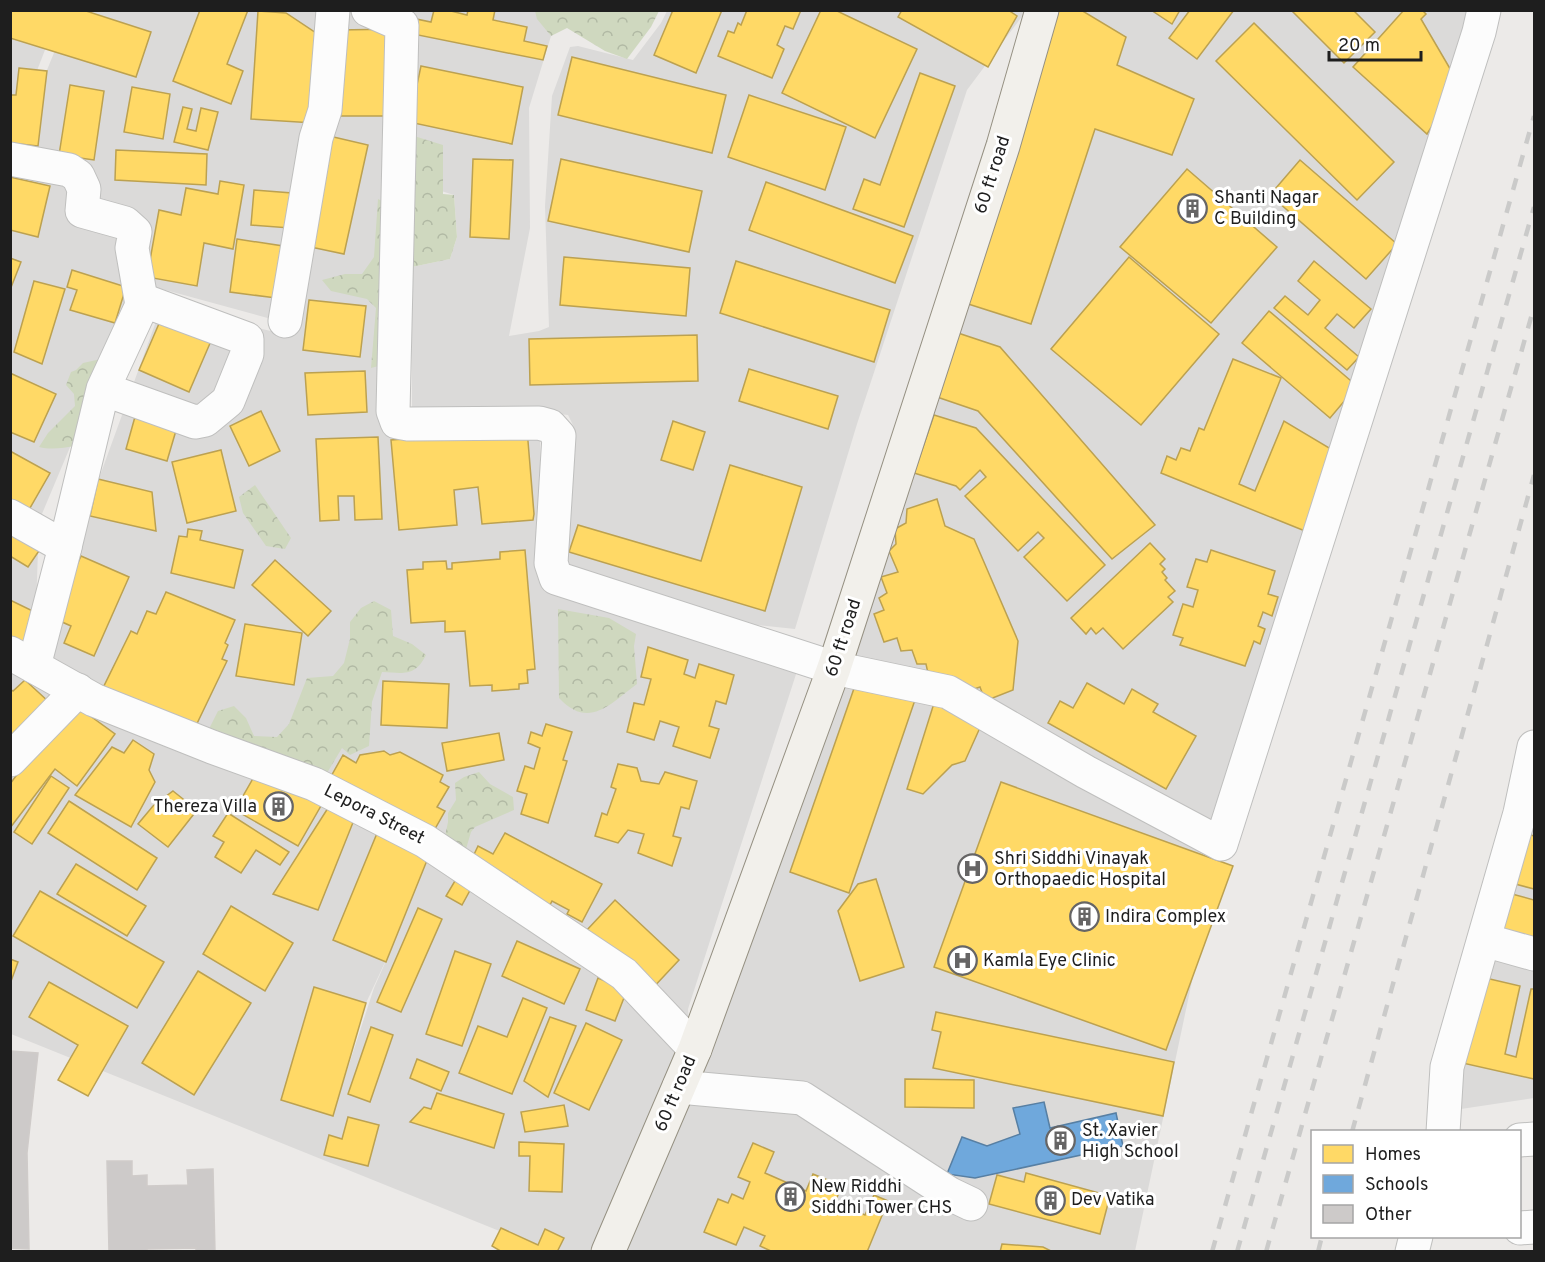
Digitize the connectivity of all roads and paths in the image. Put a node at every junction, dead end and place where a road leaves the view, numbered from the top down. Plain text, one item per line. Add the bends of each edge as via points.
1 (333, 10) edge
2 (368, 10) edge
3 (1042, 10) edge
4 (1474, 18) edge
5 (10, 159) edge
6 (142, 305) junction
7 (285, 321) dead end
8 (103, 389) junction
9 (10, 516) edge
10 (65, 547) junction
11 (22, 659) edge
12 (834, 668) junction
13 (78, 690) junction
14 (1534, 747) edge
15 (10, 760) edge
16 (1484, 940) junction
17 (1534, 954) edge
18 (695, 1048) junction
19 (679, 1088) junction
20 (1443, 1130) edge
21 (971, 1204) dead end
22 (609, 1251) edge

1 - 7 street via 326,110 316,138
2 - 12 street via 402,25 393,411 397,422 550,426 559,436 551,563 556,578
3 - 12 street, 60 ft road via 1003,146
4 - 12 street via 1221,844 948,692
5 - 6 street via 69,170 78,176 84,189 82,211 126,223 135,232 132,248
6 - 8 street
6 - 8 street via 150,303 247,339 247,354 228,401 205,420 195,422
8 - 10 street
9 - 10 street
10 - 11 street
11 - 13 street, Lepora Street
12 - 18 street, 60 ft road
13 - 15 street
13 - 18 street, Lepora Street via 204,744 314,784 425,841 624,974
14 - 16 street
16 - 17 street
16 - 20 street via 1447,1067
18 - 19 street, 60 ft road
19 - 21 street via 802,1098
19 - 22 street, 60 ft road

